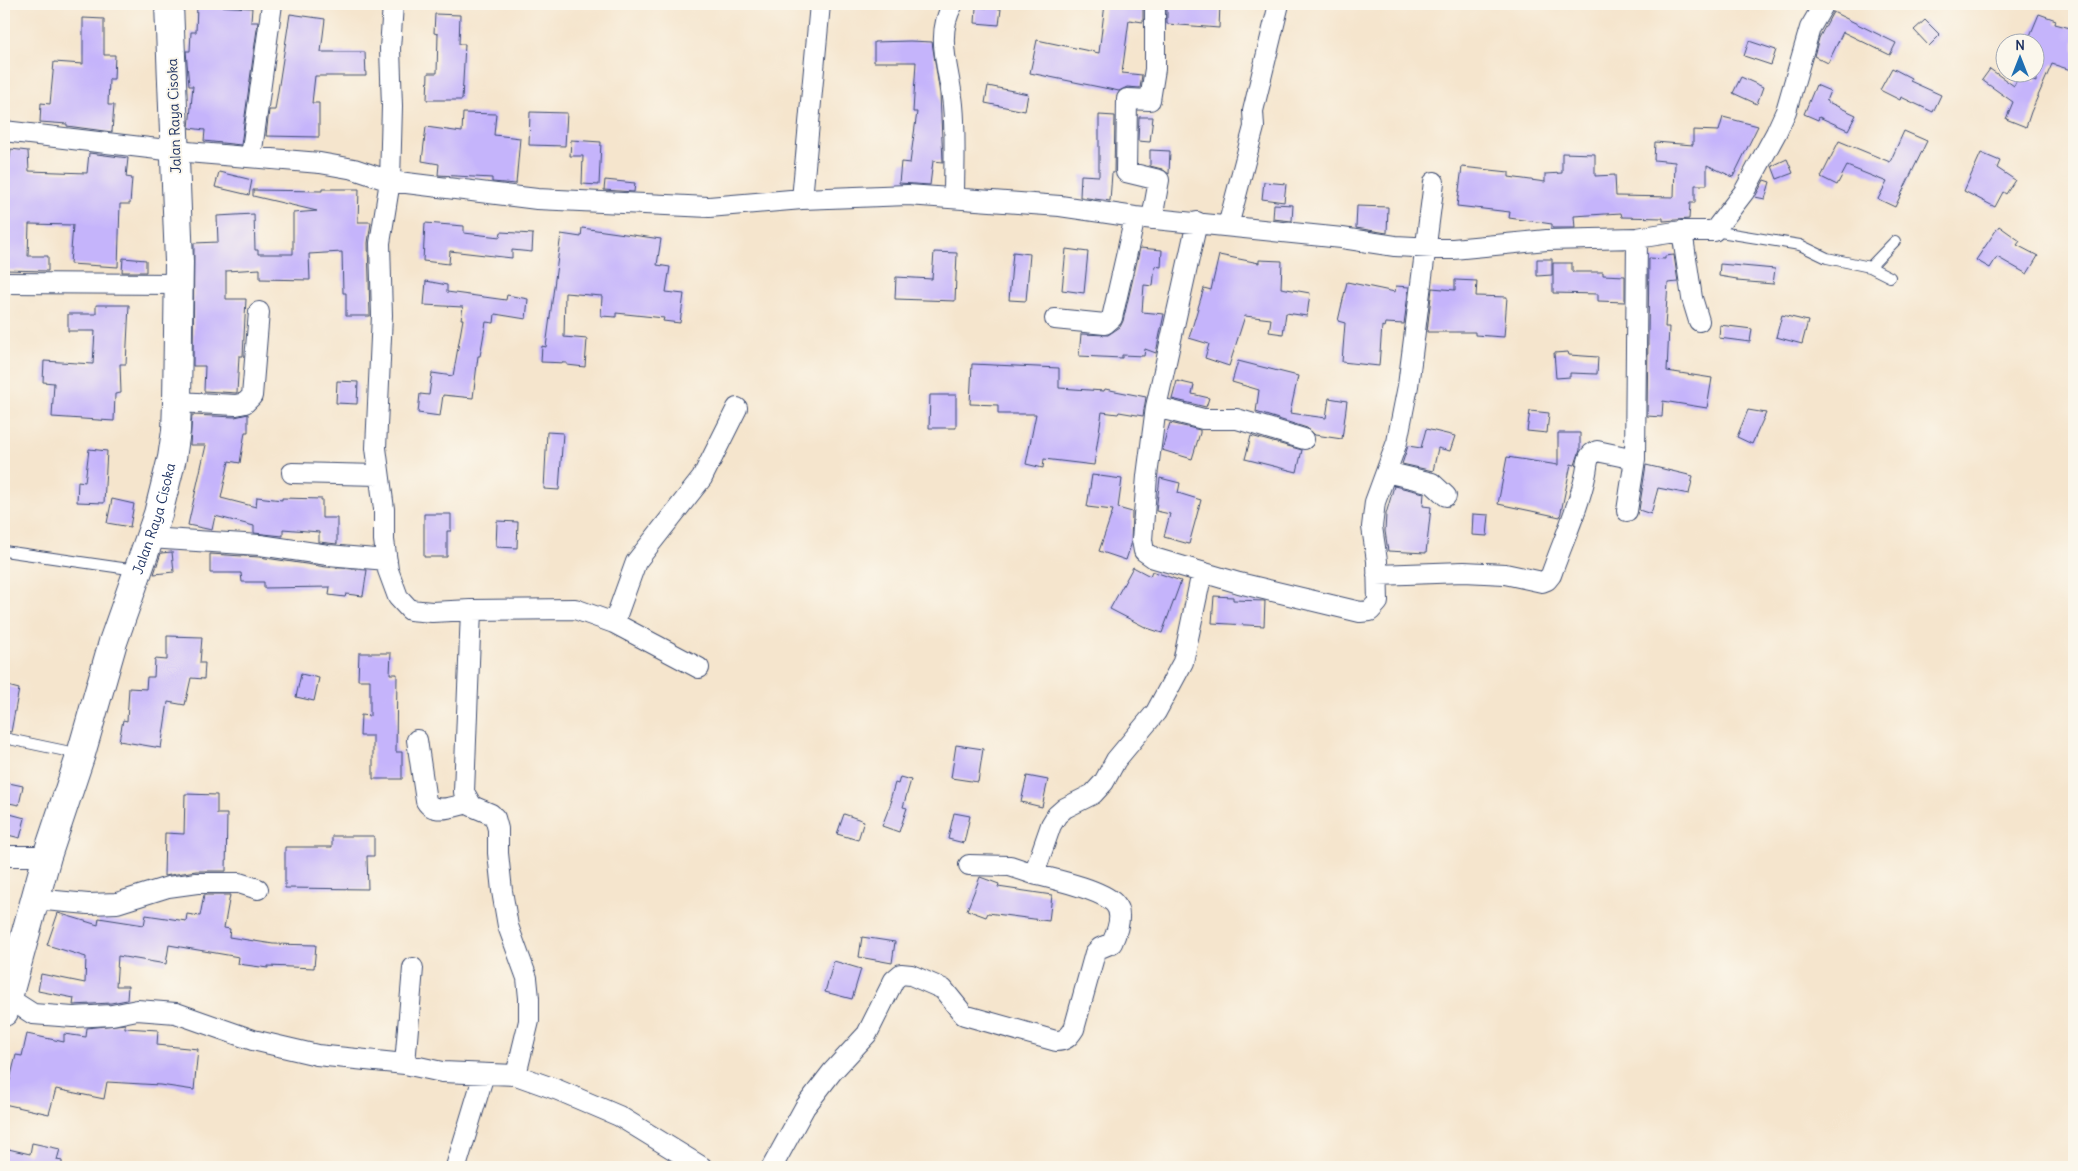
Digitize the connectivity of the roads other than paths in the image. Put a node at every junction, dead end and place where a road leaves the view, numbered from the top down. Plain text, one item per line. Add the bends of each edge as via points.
1 (169, 4) edge
2 (272, 4) edge
3 (393, 4) edge
4 (820, 4) edge
5 (953, 4) edge
6 (1155, 4) edge
7 (1279, 4) edge
8 (1824, 4) edge
9 (4, 131) edge
10 (175, 151) junction
11 (251, 157) junction
12 (390, 181) junction
13 (1434, 182) dead end
14 (954, 198) junction
15 (802, 199) junction
16 (1143, 218) junction
17 (1197, 222) junction
18 (1228, 226) junction
19 (1682, 231) junction
20 (1714, 231) junction
21 (1637, 238) junction
22 (1896, 241) dead end
23 (1427, 248) junction
24 (1870, 267) junction
25 (1890, 277) dead end
26 (4, 283) edge
27 (179, 284) junction
28 (259, 312) dead end
29 (1055, 319) dead end
30 (1699, 321) dead end
31 (177, 402) junction
32 (1156, 407) junction
33 (737, 408) dead end
34 (1304, 439) dead end
35 (1635, 459) junction
36 (1386, 472) junction
37 (292, 473) dead end
38 (379, 475) junction
39 (1446, 496) dead end
40 (1628, 511) dead end
41 (149, 538) junction
42 (4, 551) edge
43 (387, 560) junction
44 (137, 570) junction
45 (1202, 572) junction
46 (1377, 575) junction
47 (471, 610) junction
48 (614, 623) junction
49 (700, 668) dead end
50 (4, 738) edge
51 (417, 740) dead end
52 (81, 754) junction
53 (468, 803) junction
54 (4, 856) edge
55 (46, 856) junction
56 (969, 865) dead end
57 (1034, 874) junction
58 (258, 889) dead end
59 (34, 899) junction
60 (413, 968) dead end
61 (6, 1005) edge
62 (405, 1064) junction
63 (484, 1074) junction
64 (516, 1074) junction
65 (456, 1167) edge
66 (702, 1167) edge
67 (772, 1167) edge

1 - 10 street, Jalan Raya Cisoka
2 - 11 street
3 - 12 street
4 - 15 street
5 - 14 street via 943,35 953,106
6 - 16 street via 1155,69 1150,100 1127,99 1126,172 1159,180
7 - 18 street via 1253,111 1254,128
8 - 20 street via 1810,28 1786,111 1776,133 1744,192
9 - 10 street
10 - 11 street
10 - 27 street, Jalan Raya Cisoka
11 - 12 street via 320,163 354,169
12 - 15 street via 551,200 709,207
12 - 38 street via 380,243 382,315 376,448
13 - 23 street
14 - 15 street via 908,195
14 - 16 street via 1060,206
16 - 17 street
16 - 29 street via 1109,322
17 - 18 street
17 - 32 street
18 - 23 street
19 - 20 street
19 - 21 street
19 - 30 street via 1692,298
20 - 24 lane via 1800,245 1827,258
21 - 23 street
21 - 35 street
22 - 24 lane
23 - 36 street via 1408,386 1397,442
24 - 25 lane
26 - 27 street
27 - 31 street, Jalan Raya Cisoka
28 - 31 street via 252,396 245,403 236,405
31 - 41 street, Jalan Raya Cisoka via 170,466
32 - 34 street via 1203,419 1237,419
32 - 45 street via 1147,476 1144,551 1154,558
33 - 48 street via 702,478 636,562
35 - 40 street
35 - 46 street via 1597,450 1592,452 1582,489 1547,580 1464,572
36 - 39 street via 1432,483
36 - 46 street via 1375,502 1372,527
37 - 38 street
38 - 43 street
41 - 43 street via 260,544
41 - 44 street, Jalan Raya Cisoka
42 - 44 lane
43 - 47 street via 398,597 410,610
44 - 52 street, Jalan Raya Cisoka
45 - 46 street via 1360,612 1370,611 1378,602
45 - 57 street via 1183,662 1156,712 1093,794 1058,815 1051,825
47 - 48 street via 575,609
47 - 53 street via 464,792
48 - 49 street
50 - 52 lane
51 - 53 street via 429,805 444,808
52 - 55 street, Jalan Raya Cisoka
53 - 64 street via 495,818 508,926 526,978 529,1021
54 - 55 street
55 - 59 street, Jalan Raya Cisoka
56 - 57 street via 1010,866
57 - 67 street via 1090,890 1114,903 1119,911 1112,943 1100,948 1093,959 1070,1036 1056,1041 964,1015 943,989 901,974 894,980 866,1034 805,1107
58 - 59 street via 239,883 197,883 168,887 117,904
59 - 61 street, Jalan Raya Cisoka
60 - 62 street
61 - 62 street via 33,1014 73,1017 137,1010 176,1013 253,1040 290,1049
62 - 63 street via 442,1072
63 - 64 street
63 - 65 street
64 - 66 street via 619,1116

